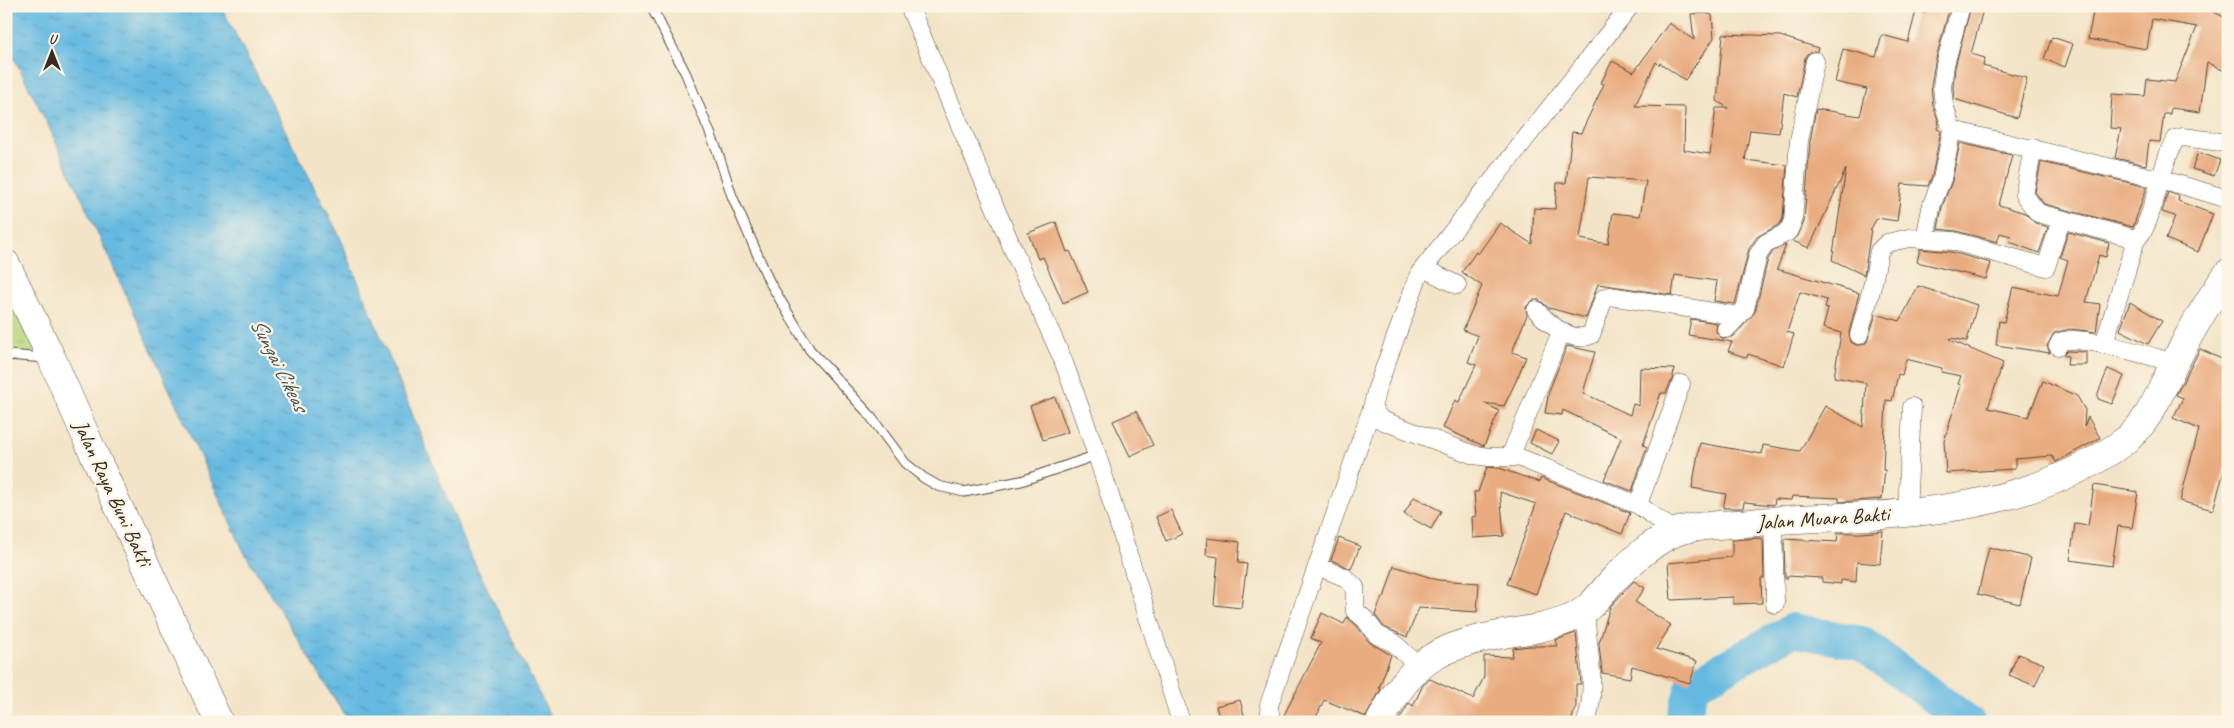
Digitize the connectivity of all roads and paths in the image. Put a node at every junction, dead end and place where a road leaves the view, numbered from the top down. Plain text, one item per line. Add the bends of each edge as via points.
1 (651, 6) edge
2 (910, 6) edge
3 (1630, 6) edge
4 (1961, 6) edge
5 (1815, 61) dead end
6 (1952, 130) junction
7 (2228, 143) edge
8 (2033, 148) junction
9 (2159, 180) junction
10 (2228, 199) edge
11 (2061, 220) junction
12 (1925, 238) junction
13 (2136, 239) junction
14 (6, 264) edge
15 (1423, 270) junction
16 (2228, 273) edge
17 (1457, 284) dead end
18 (1536, 310) dead end
19 (1739, 316) junction
20 (1726, 329) dead end
21 (1561, 332) junction
22 (1859, 335) dead end
23 (2104, 344) junction
24 (2058, 346) dead end
25 (6, 355) edge
26 (52, 359) junction
27 (2175, 363) junction
28 (1681, 384) dead end
29 (1912, 406) dead end
30 (1372, 408) junction
31 (1097, 455) junction
32 (1510, 458) junction
33 (1638, 505) junction
34 (1907, 513) junction
35 (1773, 520) junction
36 (1677, 531) junction
37 (1317, 566) junction
38 (1774, 604) dead end
39 (1585, 611) junction
40 (1418, 666) junction
41 (220, 722) edge
42 (1182, 722) edge
43 (1271, 722) edge
44 (1380, 722) edge
45 (1586, 722) edge

1 - 31 lane via 690,83 732,196 769,281 810,350 862,407 905,463 938,486 964,492 1021,481
2 - 31 street via 1063,360
3 - 15 street
4 - 6 street via 1943,75 1944,105
5 - 19 street via 1799,141 1793,222 1788,232 1766,243 1758,256 1750,298
6 - 8 street
6 - 12 street
7 - 9 street via 2183,136 2176,139
8 - 9 street
8 - 11 street via 2024,195 2038,214
9 - 10 street
9 - 13 street via 2148,218
11 - 12 street via 2046,267 1953,241
11 - 13 street
12 - 22 street via 1887,243 1879,251 1874,283
13 - 23 street
14 - 26 main road, Jalan Raya Buni Bakti
15 - 17 street
15 - 30 street
16 - 27 main road, Jalan Muara Bakti
18 - 21 street
19 - 20 street
19 - 21 street via 1610,296 1604,298 1586,337
21 - 32 street
23 - 24 street via 2070,339
23 - 27 street
25 - 26 lane
26 - 41 main road, Jalan Raya Buni Bakti
27 - 34 main road, Jalan Muara Bakti via 2147,418 2123,443 2095,460 2020,493
28 - 33 street
29 - 34 street
30 - 32 street via 1381,420 1474,455
30 - 37 street
31 - 42 street
32 - 33 street via 1518,458
33 - 36 street
34 - 35 main road, Jalan Muara Bakti
35 - 36 main road, Jalan Muara Bakti
35 - 38 street
36 - 39 main road, Jalan Muara Bakti via 1654,544 1616,577
37 - 40 street via 1344,577 1355,587 1355,611 1377,635 1394,643
37 - 43 street via 1269,705
39 - 40 main road, Jalan Muara Bakti via 1569,620 1543,627 1473,640 1439,652
39 - 45 street via 1590,651
40 - 44 main road, Jalan Muara Bakti via 1399,689

